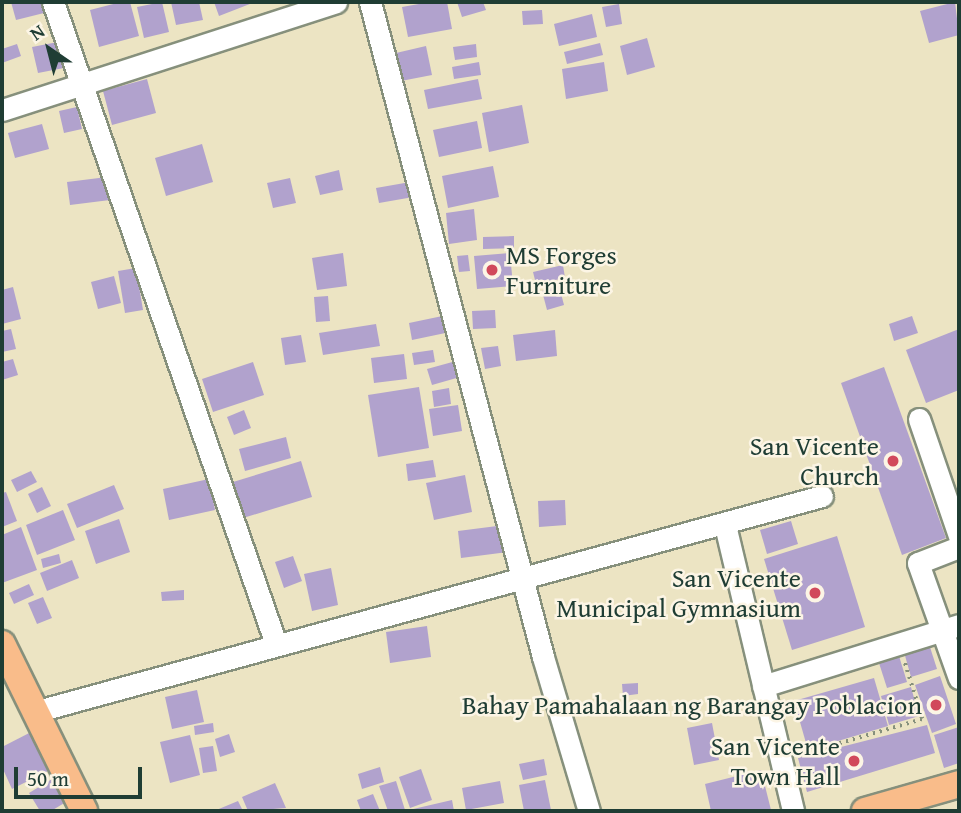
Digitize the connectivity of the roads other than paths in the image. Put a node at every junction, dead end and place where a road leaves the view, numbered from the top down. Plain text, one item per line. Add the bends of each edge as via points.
1 (53, 2) edge
2 (336, 2) edge
3 (370, 2) edge
4 (83, 83) junction
5 (2, 110) edge
6 (919, 419) dead end
7 (822, 496) dead end
8 (725, 525) junction
9 (959, 536) edge
10 (959, 547) edge
11 (525, 579) junction
12 (951, 628) edge
13 (276, 644) junction
14 (2, 646) edge
15 (959, 678) edge
16 (763, 686) junction
17 (34, 712) junction
18 (959, 784) edge
19 (84, 811) edge
20 (589, 811) edge
21 (793, 811) edge
22 (865, 811) edge

1 - 4 street
2 - 4 street
3 - 11 street
4 - 5 street
4 - 13 street
6 - 9 street
7 - 8 street
8 - 11 street
8 - 16 street
10 - 12 street via 918,563
11 - 13 street
11 - 20 street via 542,657
12 - 15 street
12 - 16 street
13 - 17 street
14 - 17 main road
16 - 21 street
17 - 19 main road
18 - 22 main road

